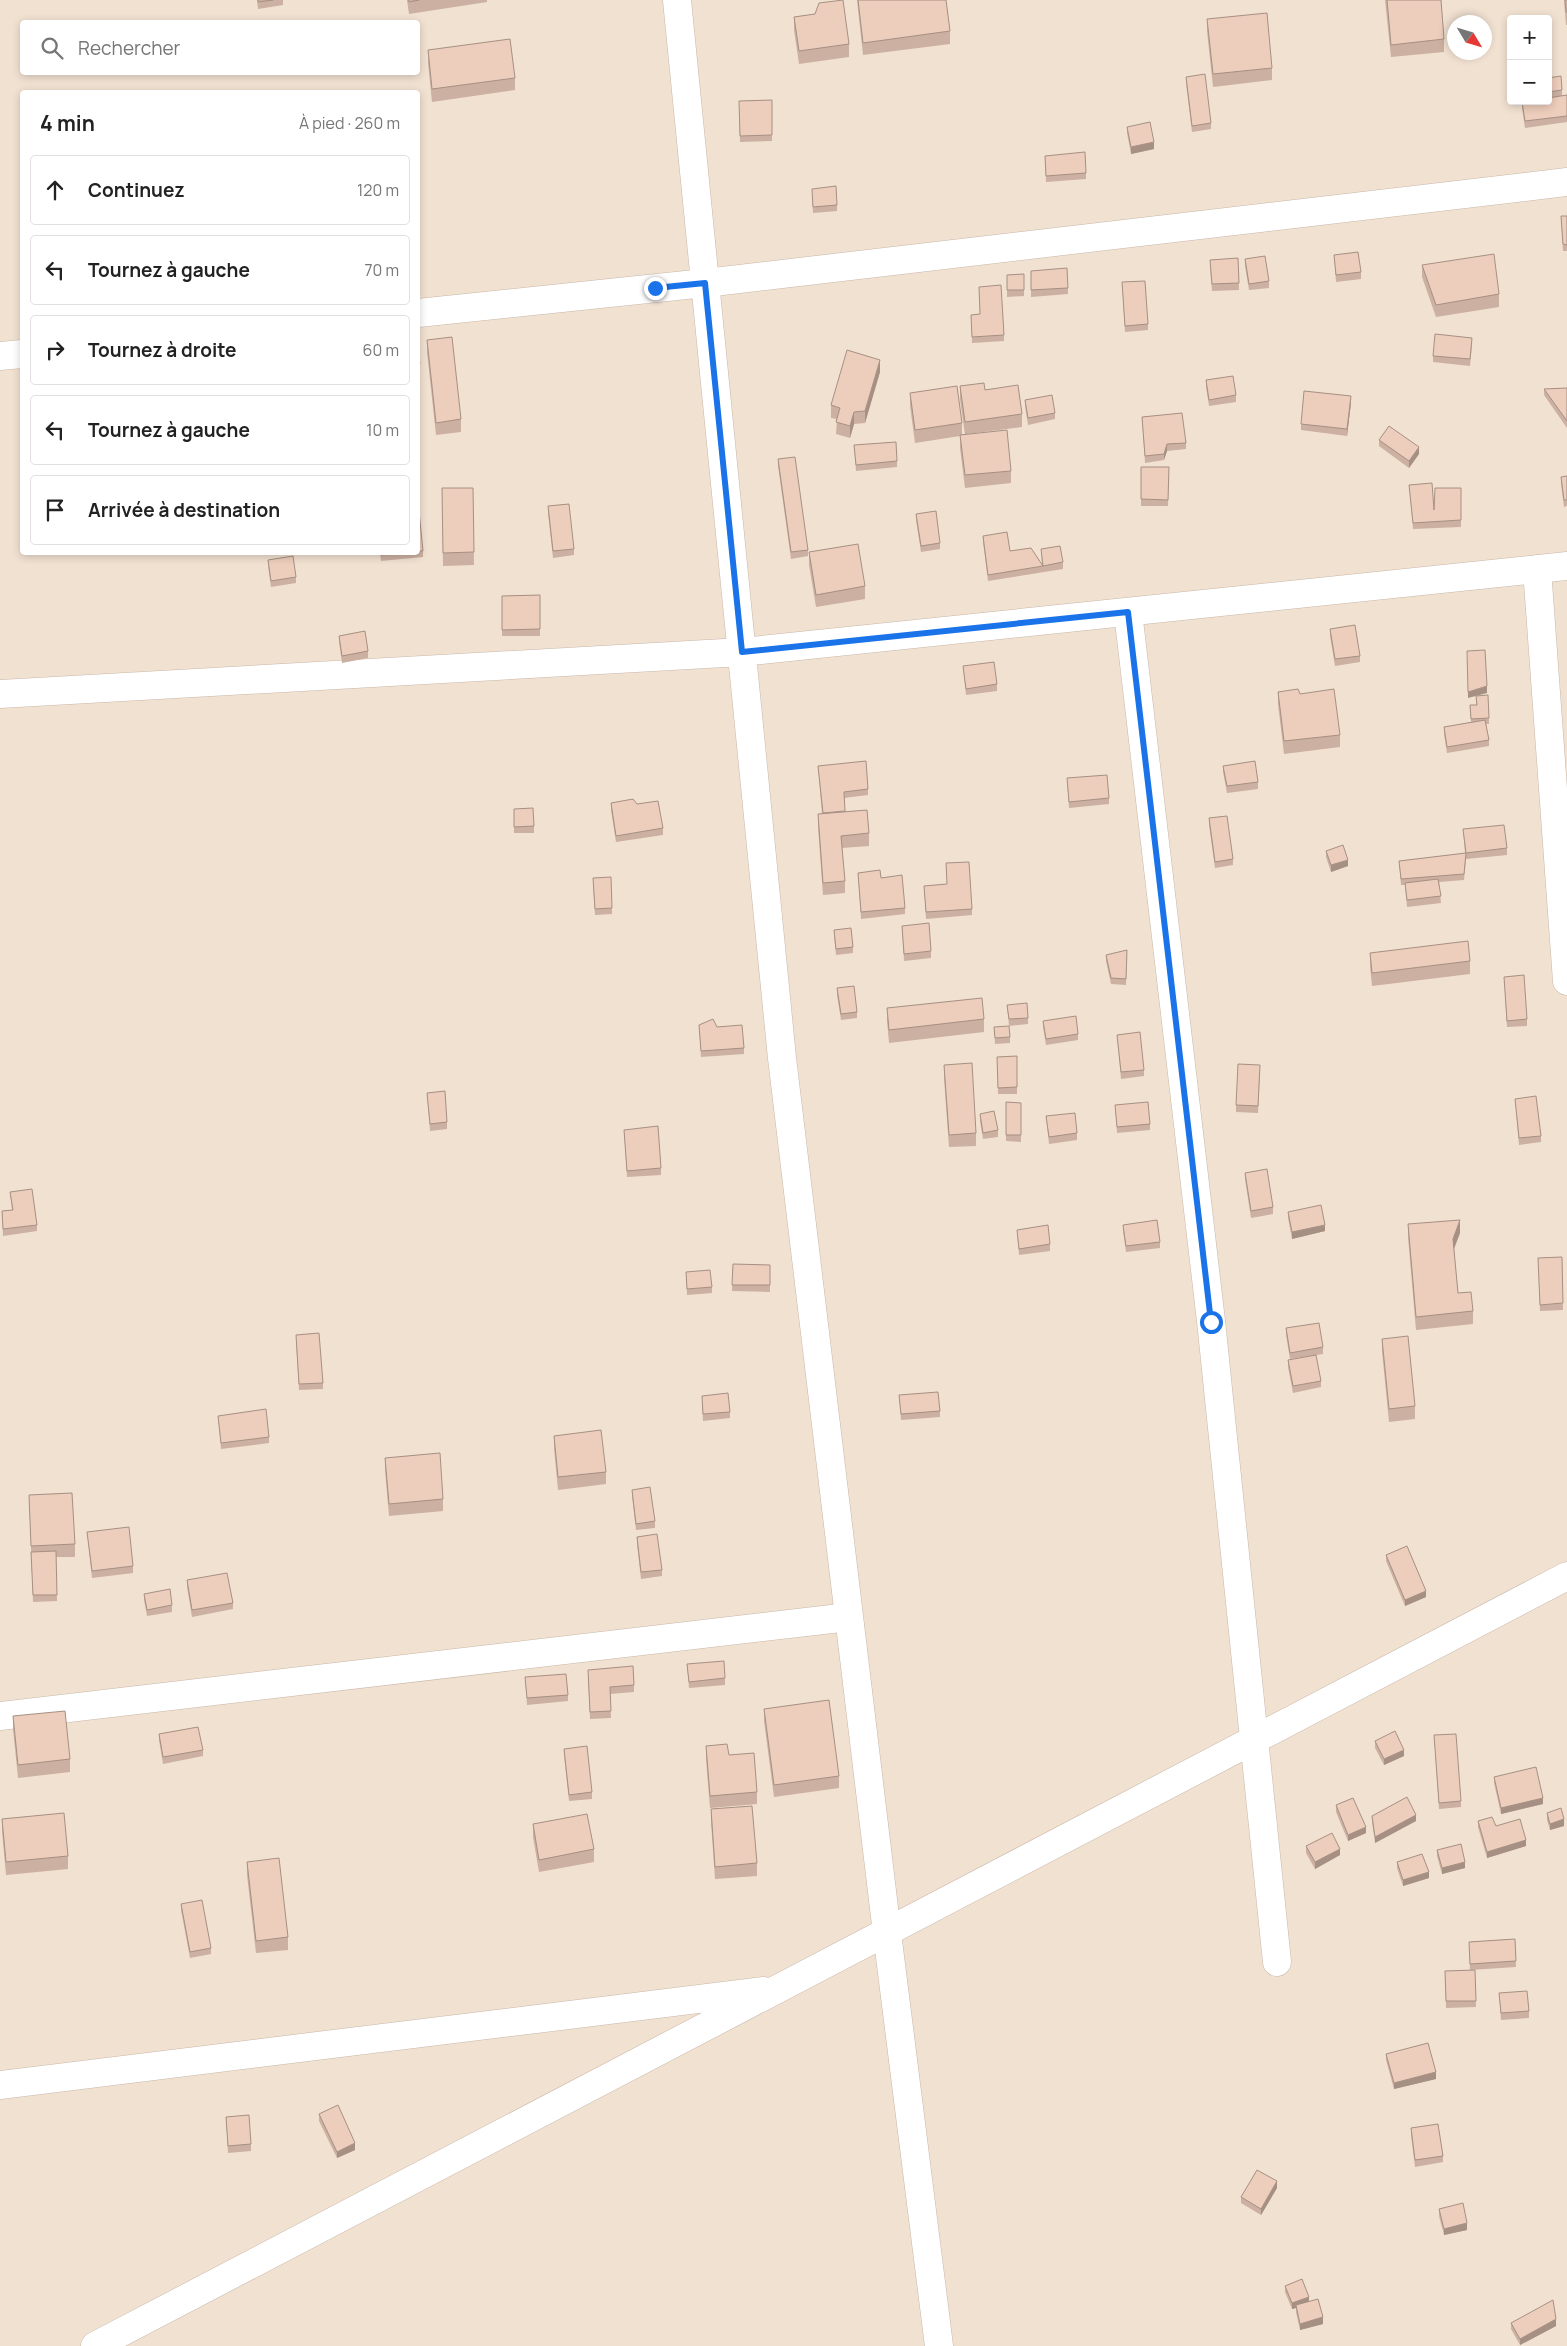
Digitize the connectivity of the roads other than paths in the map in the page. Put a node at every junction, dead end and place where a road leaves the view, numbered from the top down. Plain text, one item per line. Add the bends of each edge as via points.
1 (677, 0) edge
2 (1567, 182) edge
3 (705, 283) junction
4 (420, 313) edge
5 (20, 354) edge
6 (0, 356) edge
7 (1567, 566) edge
8 (1537, 569) junction
9 (1128, 612) junction
10 (742, 652) junction
11 (0, 694) edge
12 (1567, 981) edge
13 (1567, 1576) edge
14 (849, 1617) junction
15 (0, 1716) edge
16 (1254, 1741) junction
17 (886, 1933) junction
18 (1276, 1962) dead end
19 (780, 1988) junction
20 (0, 2084) edge
21 (95, 2346) edge
22 (938, 2346) edge

1 - 3 street
2 - 3 street
3 - 4 street
3 - 10 street
5 - 6 street
7 - 8 street
8 - 9 street
8 - 12 street
9 - 10 street
9 - 16 street via 1211,1322
10 - 11 street
10 - 14 street via 782,1058
13 - 16 street
14 - 15 street
14 - 17 street
16 - 17 street
16 - 18 street
17 - 19 street
17 - 22 street
19 - 20 street
19 - 21 street

